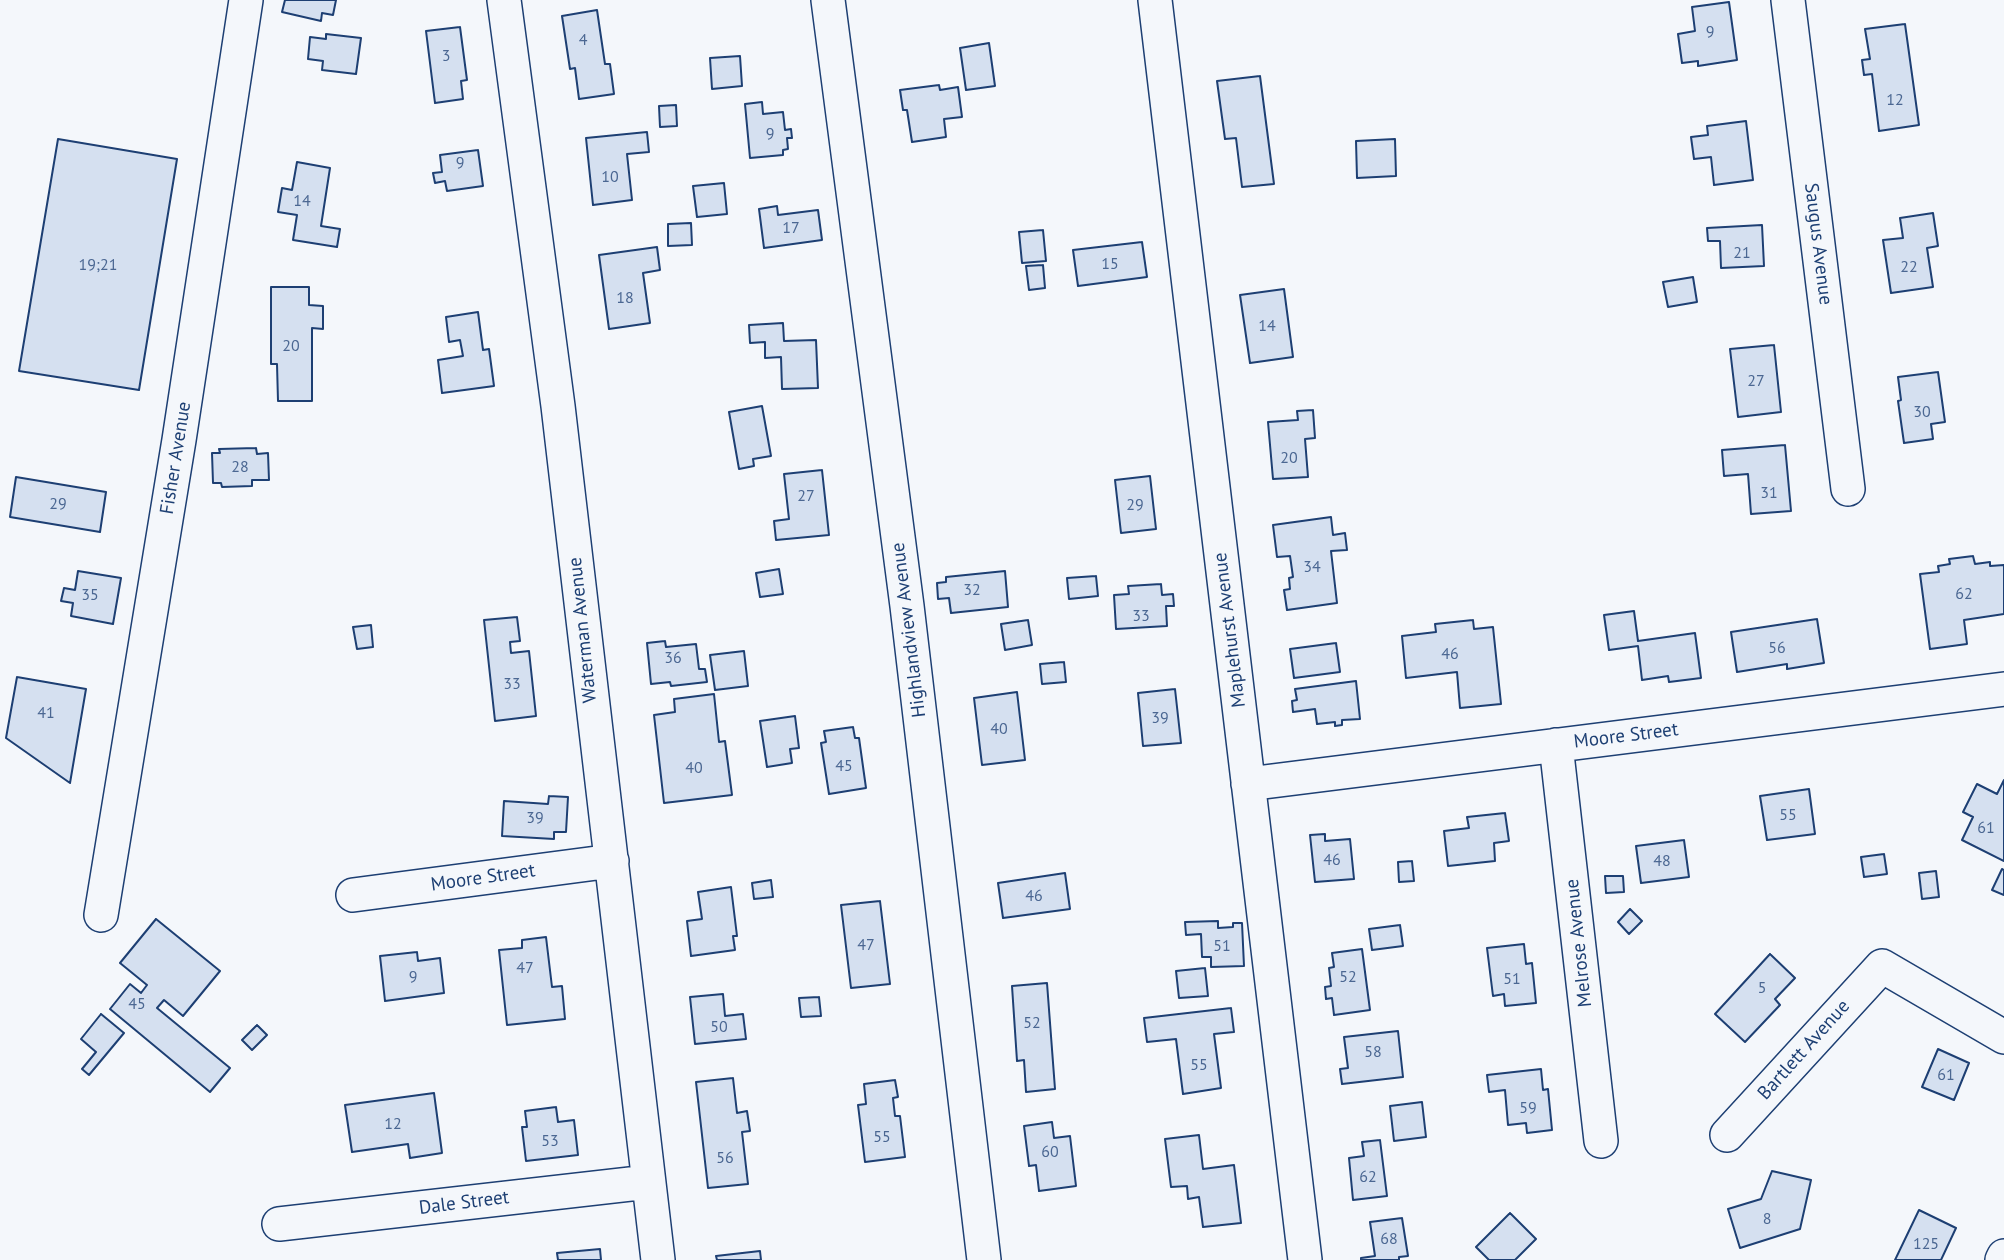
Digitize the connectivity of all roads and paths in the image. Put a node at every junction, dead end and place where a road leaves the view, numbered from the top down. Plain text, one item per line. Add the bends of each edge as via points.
1 (246, 0) edge
2 (505, 0) edge
3 (828, 0) edge
4 (1155, 0) edge
5 (1788, 0) edge
6 (1848, 489) dead end
7 (2004, 689) edge
8 (1556, 745) junction
9 (1248, 784) junction
10 (612, 861) junction
11 (353, 895) dead end
12 (101, 915) dead end
13 (2004, 1037) edge
14 (1727, 1135) dead end
15 (1601, 1141) dead end
16 (648, 1182) junction
17 (279, 1224) dead end
18 (658, 1260) edge
19 (984, 1260) edge
20 (1305, 1260) edge

1 - 12 street, Fisher Avenue
2 - 10 street, Waterman Avenue
3 - 19 street, Highlandview Avenue via 907,606
4 - 9 street, Maplehurst Avenue
5 - 6 street, Saugus Avenue
7 - 8 street, Moore Street
8 - 9 street, Moore Street
8 - 15 street, Melrose Avenue
9 - 20 street, Maplehurst Avenue
10 - 11 street, Moore Street
10 - 16 street, Waterman Avenue
13 - 14 street, Bartlett Avenue via 1882,966
16 - 17 street, Dale Street
16 - 18 street, Waterman Avenue

